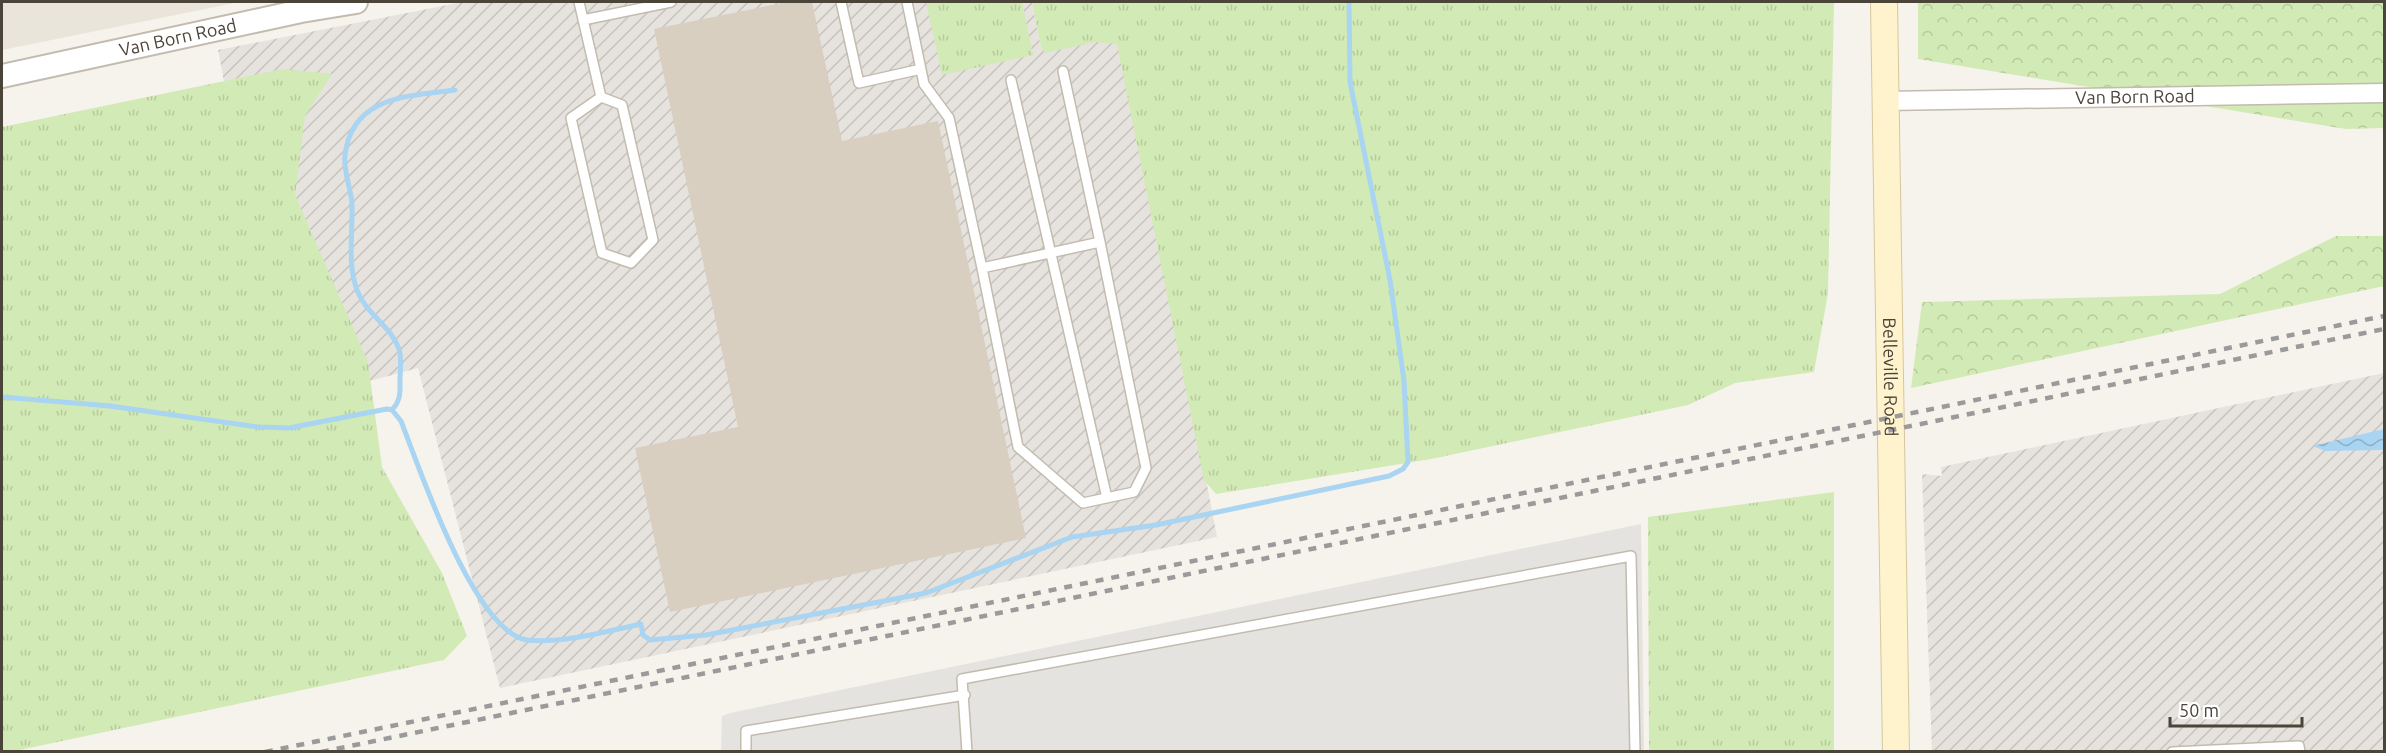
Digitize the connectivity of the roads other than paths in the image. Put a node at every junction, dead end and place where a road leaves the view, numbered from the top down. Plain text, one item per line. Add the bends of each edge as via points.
1 (356, 2) edge
2 (579, 2) edge
3 (671, 2) edge
4 (841, 2) edge
5 (907, 2) edge
6 (1884, 2) edge
7 (583, 20) junction
8 (921, 69) junction
9 (1063, 71) dead end
10 (2, 76) edge
11 (1011, 80) dead end
12 (2385, 93) edge
13 (601, 97) junction
14 (1885, 101) junction
15 (1100, 242) junction
16 (1052, 252) junction
17 (982, 268) junction
18 (1107, 498) junction
19 (965, 695) junction
20 (746, 752) edge
21 (967, 752) edge
22 (1635, 752) edge
23 (1896, 752) edge
24 (2172, 752) edge
25 (2300, 752) edge

1 - 10 street, Van Born Road
2 - 7 lane
3 - 7 lane
4 - 8 lane via 859,83
5 - 8 lane
6 - 14 main road, Belleville Road
7 - 13 lane
8 - 17 lane via 924,84 949,118
9 - 15 lane
11 - 16 lane
12 - 14 street, Van Born Road
13 - 13 lane via 621,105 653,240 631,263 602,253 571,118
14 - 23 main road, Belleville Road
15 - 16 lane
15 - 18 lane via 1146,468 1134,492
16 - 17 lane
16 - 18 lane
17 - 18 lane via 1018,447 1083,503
19 - 20 lane via 746,731
19 - 21 lane
19 - 22 lane via 962,679 1630,556
24 - 25 lane via 2299,746

